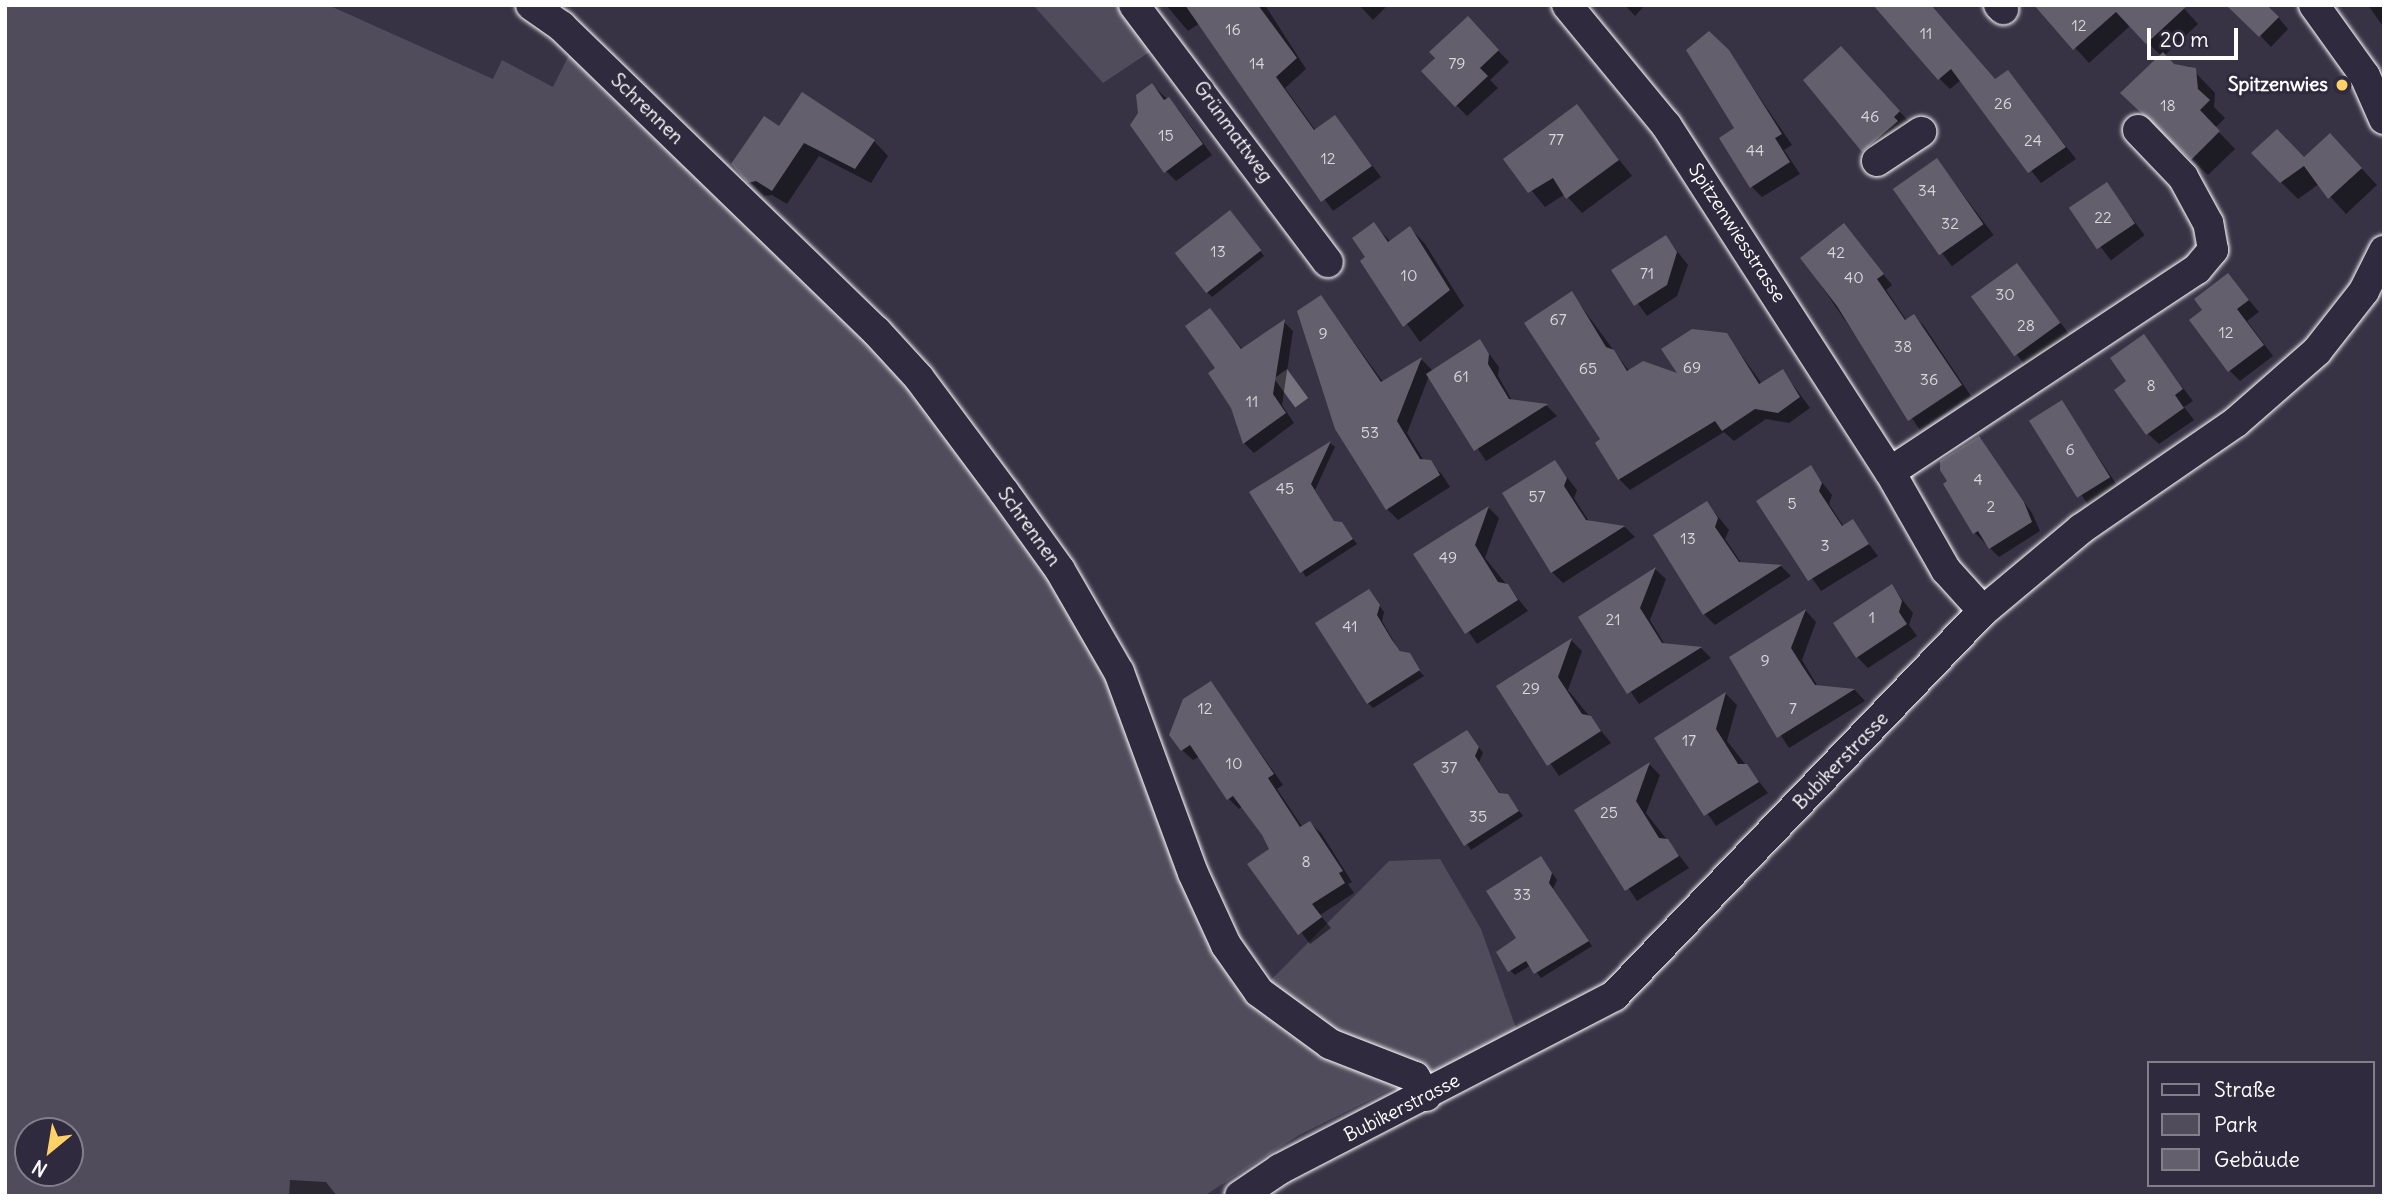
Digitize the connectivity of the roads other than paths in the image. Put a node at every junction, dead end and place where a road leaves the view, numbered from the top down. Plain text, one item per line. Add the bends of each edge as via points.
1 (531, 5) edge
2 (1134, 5) edge
3 (1567, 5) edge
4 (2314, 5) edge
5 (2384, 118) edge
6 (2138, 130) dead end
7 (1921, 132) dead end
8 (1877, 161) dead end
9 (1328, 262) dead end
10 (2381, 264) edge
11 (1890, 472) junction
12 (1983, 611) junction
13 (1426, 1096) junction
14 (1240, 1196) edge

1 - 13 street, Schrennen via 561,26 919,378 1060,570 1119,672 1194,873 1226,945 1259,992 1330,1044 1415,1077
2 - 9 street, Grünmattweg
3 - 11 street, Spitzenwiesstrasse via 1666,125
4 - 5 street via 2365,76
6 - 11 street via 2183,177 2208,223 2213,250 2197,268
7 - 8 street
10 - 12 street, Bubikerstrasse via 2317,351 2278,388 2081,529
11 - 12 street, Spitzenwiesstrasse via 1946,570
12 - 13 street, Bubikerstrasse via 1614,996
13 - 14 street, Bubikerstrasse via 1280,1169

